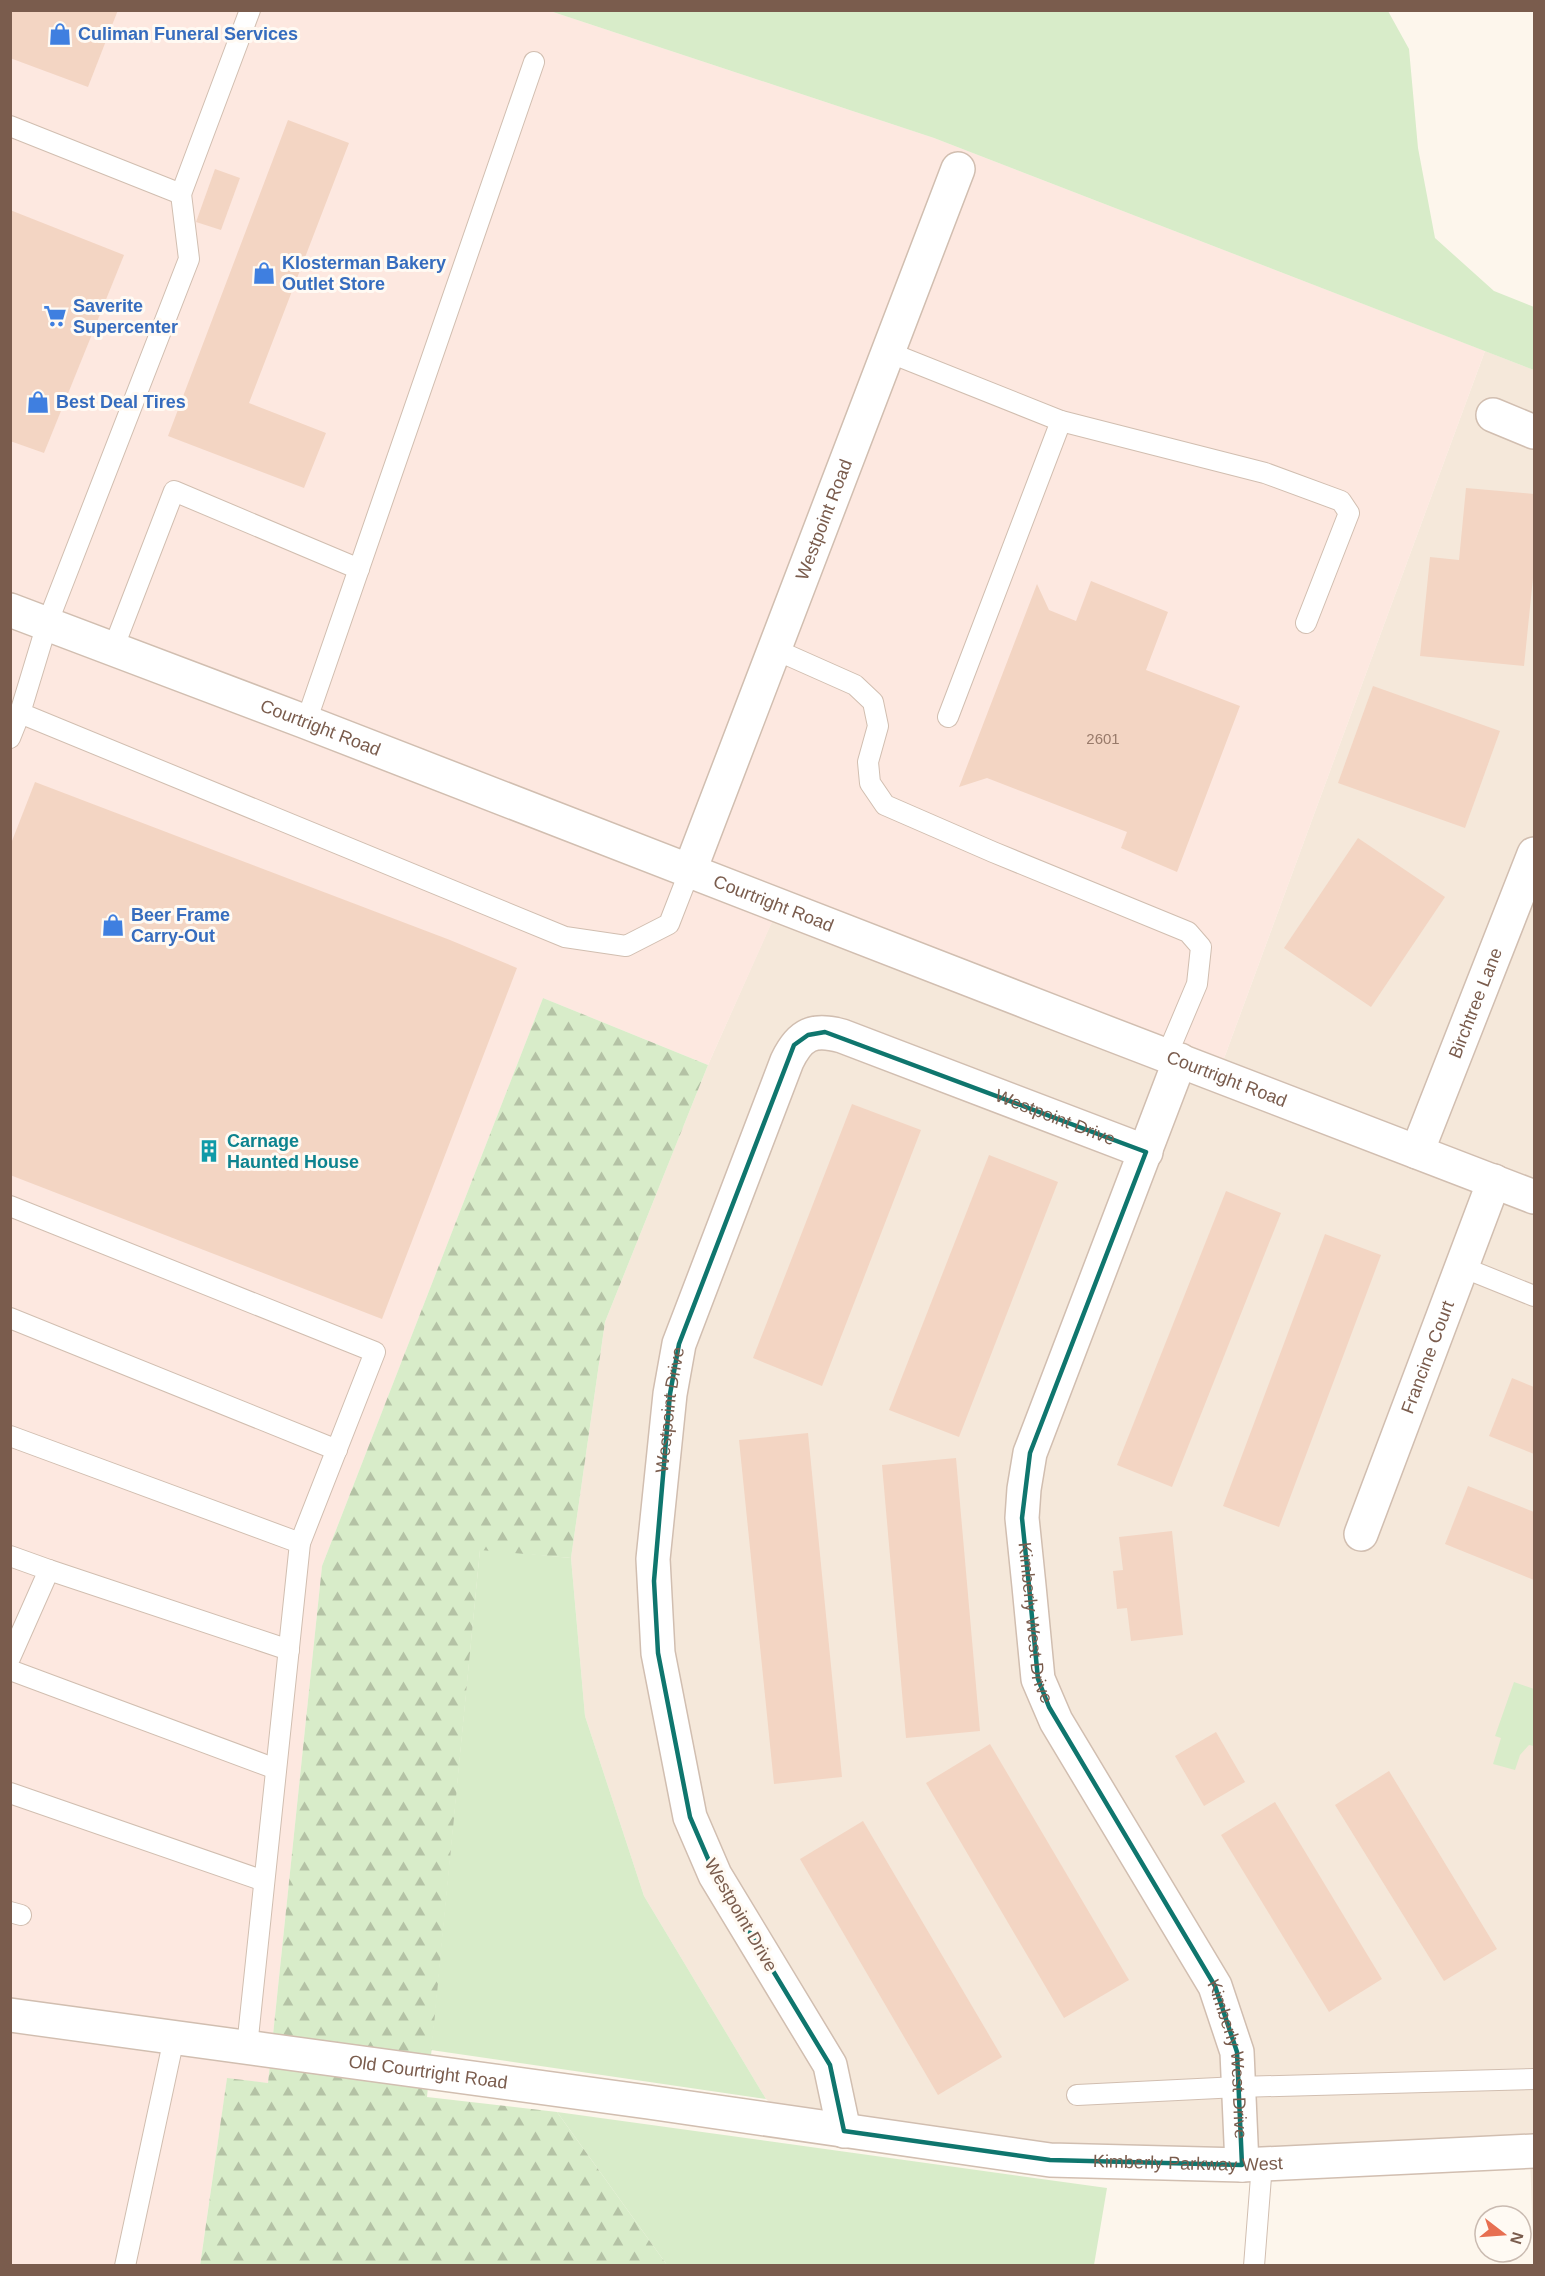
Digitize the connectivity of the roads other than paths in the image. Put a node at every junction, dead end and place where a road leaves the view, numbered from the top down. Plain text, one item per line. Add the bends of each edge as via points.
1 (250, 10) edge
2 (534, 62) dead end
3 (10, 126) edge
4 (958, 169) dead end
5 (181, 194) junction
6 (888, 352) junction
7 (1493, 415) dead end
8 (1061, 421) junction
9 (1534, 432) edge
10 (359, 569) junction
11 (10, 610) edge
12 (1306, 623) dead end
13 (47, 624) junction
14 (113, 649) junction
15 (774, 649) junction
16 (20, 713) junction
17 (948, 717) dead end
18 (306, 722) junction
19 (10, 738) edge
20 (1534, 854) edge
21 (690, 870) junction
22 (1173, 1058) junction
23 (1146, 1152) junction
24 (1417, 1152) junction
25 (1494, 1181) junction
26 (1534, 1197) edge
27 (10, 1206) edge
28 (1462, 1267) junction
29 (1534, 1296) edge
30 (10, 1318) edge
31 (10, 1436) edge
32 (337, 1450) junction
33 (1361, 1534) dead end
34 (300, 1543) junction
35 (10, 1556) edge
36 (49, 1570) junction
37 (289, 1650) junction
38 (10, 1658) edge
39 (10, 1670) edge
40 (276, 1769) junction
41 (10, 1793) edge
42 (264, 1881) junction
43 (10, 2015) edge
44 (174, 2038) junction
45 (247, 2047) junction
46 (1534, 2079) edge
47 (1238, 2087) junction
48 (1077, 2095) dead end
49 (844, 2131) junction
50 (1534, 2151) edge
51 (1252, 2165) junction
52 (125, 2265) edge
53 (1254, 2265) edge

1 - 5 lane
2 - 10 lane
3 - 5 lane
4 - 6 street, Westpoint Road
5 - 13 lane via 189,259
6 - 8 lane
6 - 15 street, Westpoint Road
7 - 9 street
8 - 12 lane via 1265,473 1341,501 1349,513
8 - 17 lane
10 - 14 lane via 174,491
10 - 18 lane
11 - 13 street, Courtright Road
13 - 14 street, Courtright Road
13 - 16 lane
14 - 18 street, Courtright Road
15 - 21 street, Westpoint Road
15 - 22 lane via 855,685 873,702 878,726 868,762 870,783 885,806 1188,932 1201,947 1197,984
16 - 19 lane
16 - 21 lane via 565,937 626,946 669,924
18 - 21 street, Courtright Road
20 - 24 street, Birchtree Lane
21 - 22 street, Courtright Road
22 - 23 street, Kimberly West Drive
22 - 24 street, Courtright Road
23 - 47 street, Kimberly West Drive via 1030,1452 1022,1518 1038,1679 1056,1721 1215,1986 1237,2052
23 - 49 street, Westpoint Drive via 842,1036 825,1032 808,1035 794,1045 787,1061 678,1344 653,1559 658,1653 690,1817 715,1875 830,2065
24 - 25 street, Courtright Road
25 - 26 street, Courtright Road
25 - 28 street, Francine Court
27 - 32 lane via 375,1352
28 - 29 lane
28 - 33 street, Francine Court
30 - 32 lane
31 - 34 lane
32 - 34 lane
34 - 37 lane
35 - 36 lane
36 - 37 lane
36 - 38 lane
37 - 40 lane
39 - 40 lane
40 - 42 lane
41 - 42 lane
42 - 45 lane
43 - 44 street, Old Courtright Road
44 - 45 street, Old Courtright Road
44 - 52 lane
45 - 49 street, Old Courtright Road
46 - 47 lane
47 - 48 lane
47 - 51 street, Kimberly West Drive
49 - 51 street, Kimberly Parkway West via 1050,2160
50 - 51 street, Kimberly Parkway West
51 - 53 lane

